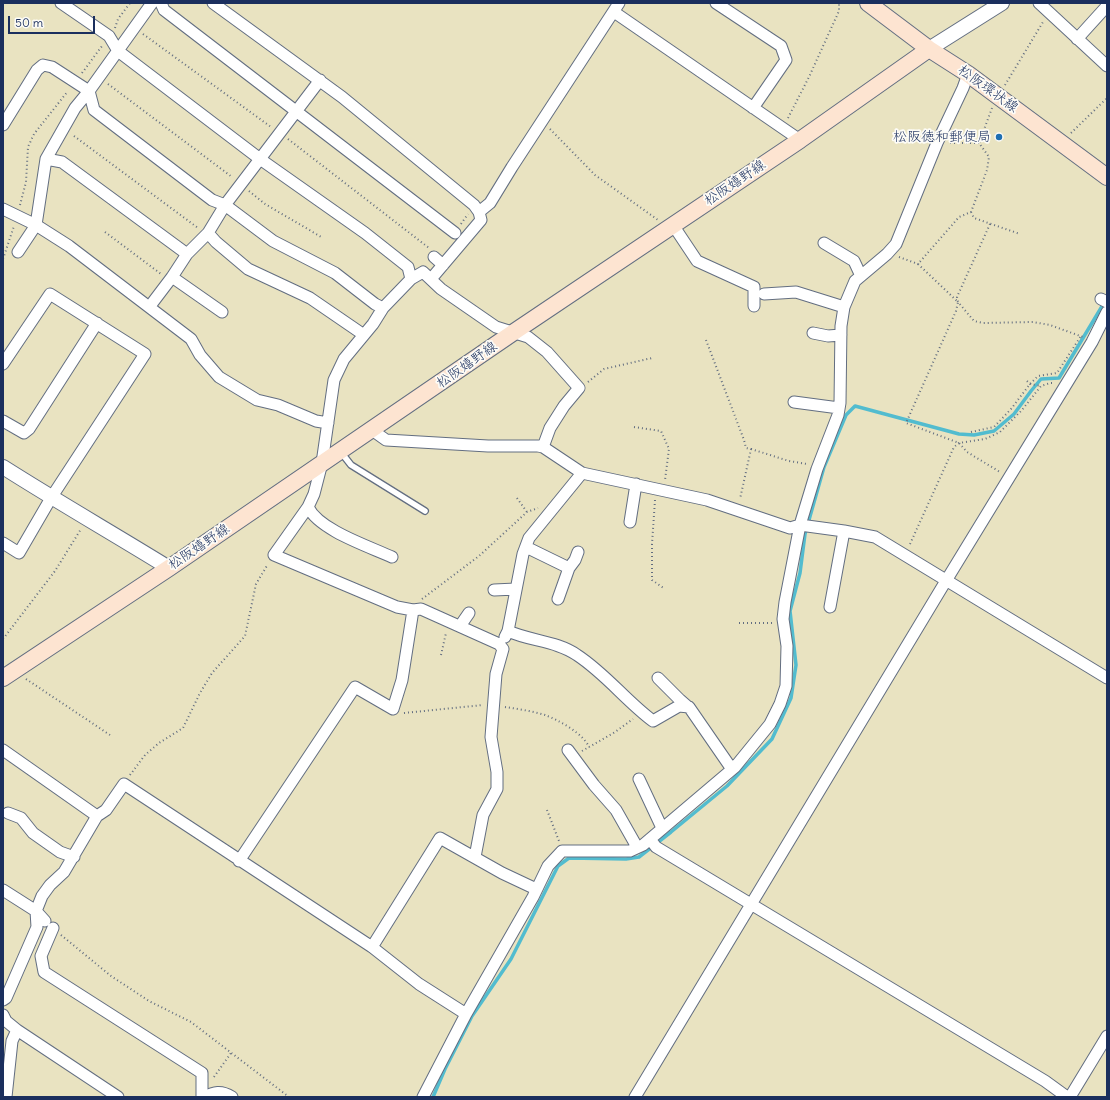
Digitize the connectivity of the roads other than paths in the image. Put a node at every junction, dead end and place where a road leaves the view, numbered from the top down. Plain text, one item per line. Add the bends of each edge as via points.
1 (61, 3) edge
2 (152, 3) edge
3 (161, 3) edge
4 (213, 3) edge
5 (716, 3) edge
6 (868, 3) edge
7 (1002, 3) edge
8 (1039, 3) edge
9 (616, 7) edge
10 (1106, 7) dead end
11 (1077, 40) junction
12 (929, 49) junction
13 (118, 51) junction
14 (1107, 66) edge
15 (968, 74) junction
16 (320, 80) junction
17 (89, 91) junction
18 (753, 108) junction
19 (297, 110) junction
20 (3, 125) edge
21 (800, 140) junction
22 (46, 159) junction
23 (260, 159) junction
24 (1107, 177) edge
25 (225, 205) junction
26 (3, 208) edge
27 (480, 212) junction
28 (36, 225) junction
29 (671, 226) junction
30 (208, 232) junction
31 (455, 232) dead end
32 (824, 243) dead end
33 (18, 252) dead end
34 (187, 254) junction
35 (434, 258) road end
36 (443, 265) junction
37 (861, 276) junction
38 (172, 277) junction
39 (411, 279) junction
40 (431, 279) junction
41 (764, 294) dead end
42 (150, 306) junction
43 (754, 306) dead end
44 (844, 307) junction
45 (383, 308) junction
46 (222, 312) dead end
47 (1107, 312) edge
48 (97, 323) junction
49 (514, 332) junction
50 (812, 333) dead end
51 (364, 335) junction
52 (841, 335) junction
53 (3, 364) edge
54 (794, 402) dead end
55 (839, 408) junction
56 (3, 421) edge
57 (328, 423) junction
58 (372, 430) junction
59 (543, 447) junction
60 (340, 451) junction
61 (322, 463) junction
62 (3, 467) edge
63 (582, 473) junction
64 (636, 484) junction
65 (52, 498) junction
66 (308, 507) junction
67 (424, 511) dead end
68 (630, 522) dead end
69 (800, 526) junction
70 (844, 531) junction
71 (3, 543) edge
72 (526, 547) junction
73 (578, 552) dead end
74 (392, 557) dead end
75 (169, 568) junction
76 (569, 568) junction
77 (946, 581) junction
78 (516, 589) junction
79 (494, 590) dead end
80 (558, 599) dead end
81 (830, 607) dead end
82 (413, 610) junction
83 (469, 613) dead end
84 (456, 624) junction
85 (508, 631) junction
86 (500, 646) junction
87 (8, 675) edge
88 (658, 678) dead end
89 (1107, 678) edge
90 (689, 707) junction
91 (3, 750) edge
92 (570, 753) road end
93 (735, 767) junction
94 (639, 779) dead end
95 (8, 813) dead end
96 (97, 816) junction
97 (662, 828) junction
98 (650, 839) junction
99 (637, 847) junction
100 (74, 857) junction
101 (476, 857) junction
102 (239, 861) junction
103 (536, 888) junction
104 (3, 890) edge
105 (752, 905) junction
106 (36, 911) junction
107 (372, 947) junction
108 (3, 1000) edge
109 (466, 1014) junction
110 (3, 1015) edge
111 (17, 1030) junction
112 (1107, 1036) edge
113 (6, 1097) edge
114 (118, 1097) edge
115 (203, 1097) edge
116 (232, 1097) edge
117 (423, 1097) edge
118 (635, 1097) edge
119 (1069, 1097) edge

1 - 13 street via 109,36
2 - 13 street
3 - 19 street via 164,10
4 - 16 street
5 - 18 street via 782,46 786,60
6 - 12 main road, 松阪環状線
7 - 12 street
8 - 11 street
9 - 18 street
9 - 27 street via 490,203
10 - 11 street
11 - 14 street
12 - 15 main road, 松阪環状線
12 - 21 main road, 松阪嬉野線
13 - 17 street
13 - 23 street
15 - 24 main road, 松阪環状線
15 - 37 street via 936,143 896,244
16 - 19 street
16 - 27 street
17 - 20 street via 52,67 43,65 37,70
17 - 22 street via 75,108
17 - 25 street via 94,110 212,200
18 - 21 street
19 - 23 street
19 - 31 street
21 - 29 main road, 松阪嬉野線
22 - 28 street
22 - 34 street via 62,162
23 - 25 street
23 - 39 street via 365,232 408,267
25 - 30 street
25 - 45 street via 272,241 335,273
26 - 28 street
27 - 36 street via 481,220
28 - 33 street
28 - 42 street
29 - 43 street via 697,261 754,287
29 - 49 main road, 松阪嬉野線
30 - 34 street
30 - 51 street via 248,269 310,298
32 - 37 street via 854,261
34 - 38 street
35 - 36 street
36 - 40 street
37 - 44 street via 855,281
38 - 42 street
38 - 46 street
39 - 40 street via 423,272
39 - 45 street
40 - 49 street via 441,289 496,327
41 - 44 street via 796,292
42 - 57 street via 191,339 200,355 220,377 257,400
44 - 52 street
45 - 51 street
47 - 77 street via 1092,342
48 - 53 street via 50,294
48 - 56 street via 29,429 24,434
48 - 65 street via 145,354
49 - 58 main road, 松阪嬉野線
49 - 59 street via 528,337 547,352 579,388 550,428
50 - 52 street
51 - 57 street via 344,359 334,380
52 - 55 street
54 - 55 street
55 - 69 street
57 - 61 street
58 - 59 street via 386,440
58 - 60 main road, 松阪嬉野線
59 - 63 street
60 - 61 main road, 松阪嬉野線
60 - 67 lane via 351,465
61 - 66 street
61 - 75 main road, 松阪嬉野線
62 - 65 street
63 - 64 street
63 - 72 street via 530,538
64 - 68 street
64 - 69 street via 707,500 790,528
65 - 71 street via 19,553
65 - 75 street
66 - 74 street via 312,514 331,530
66 - 82 street via 274,555 396,607
69 - 70 street
69 - 93 street via 783,623 787,646 786,686 770,724
70 - 77 street via 874,537
70 - 81 street
72 - 76 street
72 - 78 street
73 - 76 street
75 - 87 main road, 松阪嬉野線
76 - 80 street
77 - 89 street
77 - 105 street
78 - 79 street
78 - 85 street
82 - 84 street via 420,608
82 - 102 street via 402,680 394,709 355,687
83 - 84 street
84 - 86 street
85 - 86 street
85 - 90 street via 576,654 606,677 653,721 679,706
86 - 101 street via 503,649 496,674 491,736 497,789 483,815
88 - 90 street
90 - 93 street via 729,765
91 - 96 street
92 - 99 street via 616,810
93 - 97 street
94 - 97 street
95 - 100 street via 21,818 33,832 60,852
96 - 100 street
96 - 102 street via 106,810 124,784
97 - 98 street
98 - 99 street
98 - 105 street via 656,847
99 - 103 street via 630,851 562,851 548,866
100 - 106 street via 42,896
101 - 103 street via 502,873
101 - 107 street via 440,838
102 - 107 street
103 - 109 street
104 - 106 street
105 - 118 street
105 - 119 street
106 - 108 street via 37,927
106 - 115 street via 49,924 41,956 44,972 202,1073
107 - 109 street via 419,984
109 - 117 street
110 - 111 street
111 - 113 street via 12,1041
111 - 114 street
112 - 119 street
115 - 116 street via 213,1092 226,1093

